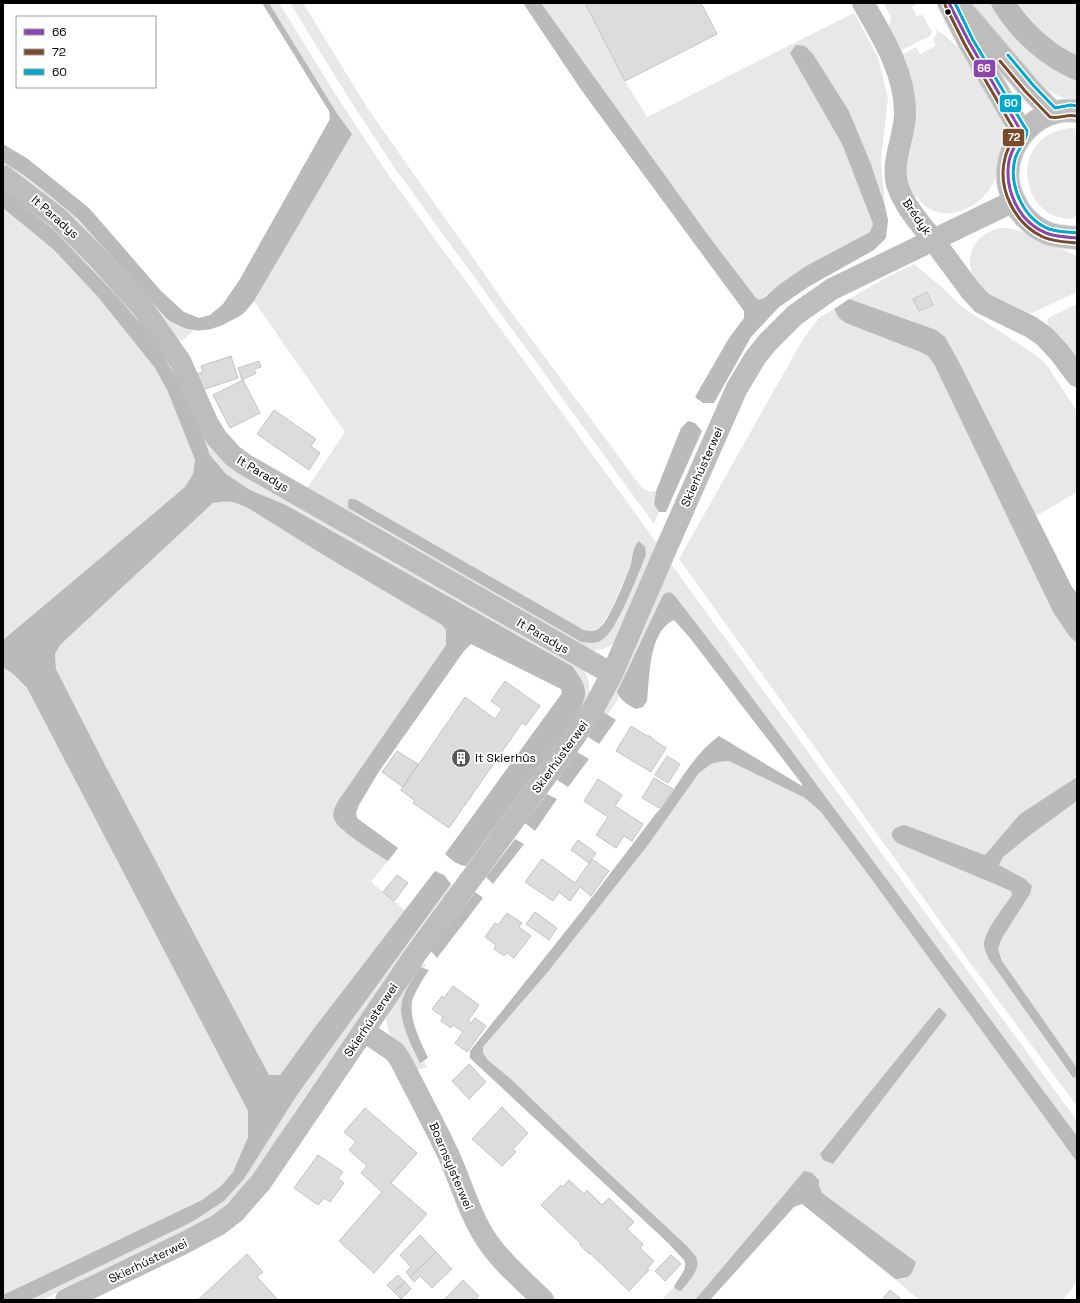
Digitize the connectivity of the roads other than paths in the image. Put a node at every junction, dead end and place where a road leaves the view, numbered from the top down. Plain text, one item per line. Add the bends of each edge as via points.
1 (864, 3) edge
2 (949, 3) edge
3 (957, 3) edge
4 (1077, 111) edge
5 (1052, 113) junction
6 (1022, 133) junction
7 (3, 176) edge
8 (1014, 201) junction
9 (1077, 238) edge
10 (934, 241) junction
11 (1077, 376) edge
12 (612, 674) junction
13 (364, 1031) junction
14 (66, 1300) edge
15 (543, 1300) edge

1 - 10 street, Brédyk via 892,57 901,83 905,116 896,163 898,186 906,205
2 - 6 street
3 - 5 street
4 - 5 street
5 - 6 street via 1036,120
6 - 8 street via 1009,161 1008,182
7 - 12 street, It Paradys via 58,218 142,307 180,361 208,424 233,456
8 - 9 street via 1024,217 1035,226 1047,233
8 - 10 street, Skierhústerwei
10 - 11 street, Brédyk via 982,303 1044,336
10 - 12 street, Skierhústerwei via 820,296 795,315 755,358 724,416
12 - 13 street, Skierhústerwei via 574,738 415,955
13 - 14 street, Skierhústerwei via 261,1182 235,1212 201,1234
13 - 15 street, Boarnsylsterwei via 395,1052 401,1061 450,1158 469,1208 488,1243

